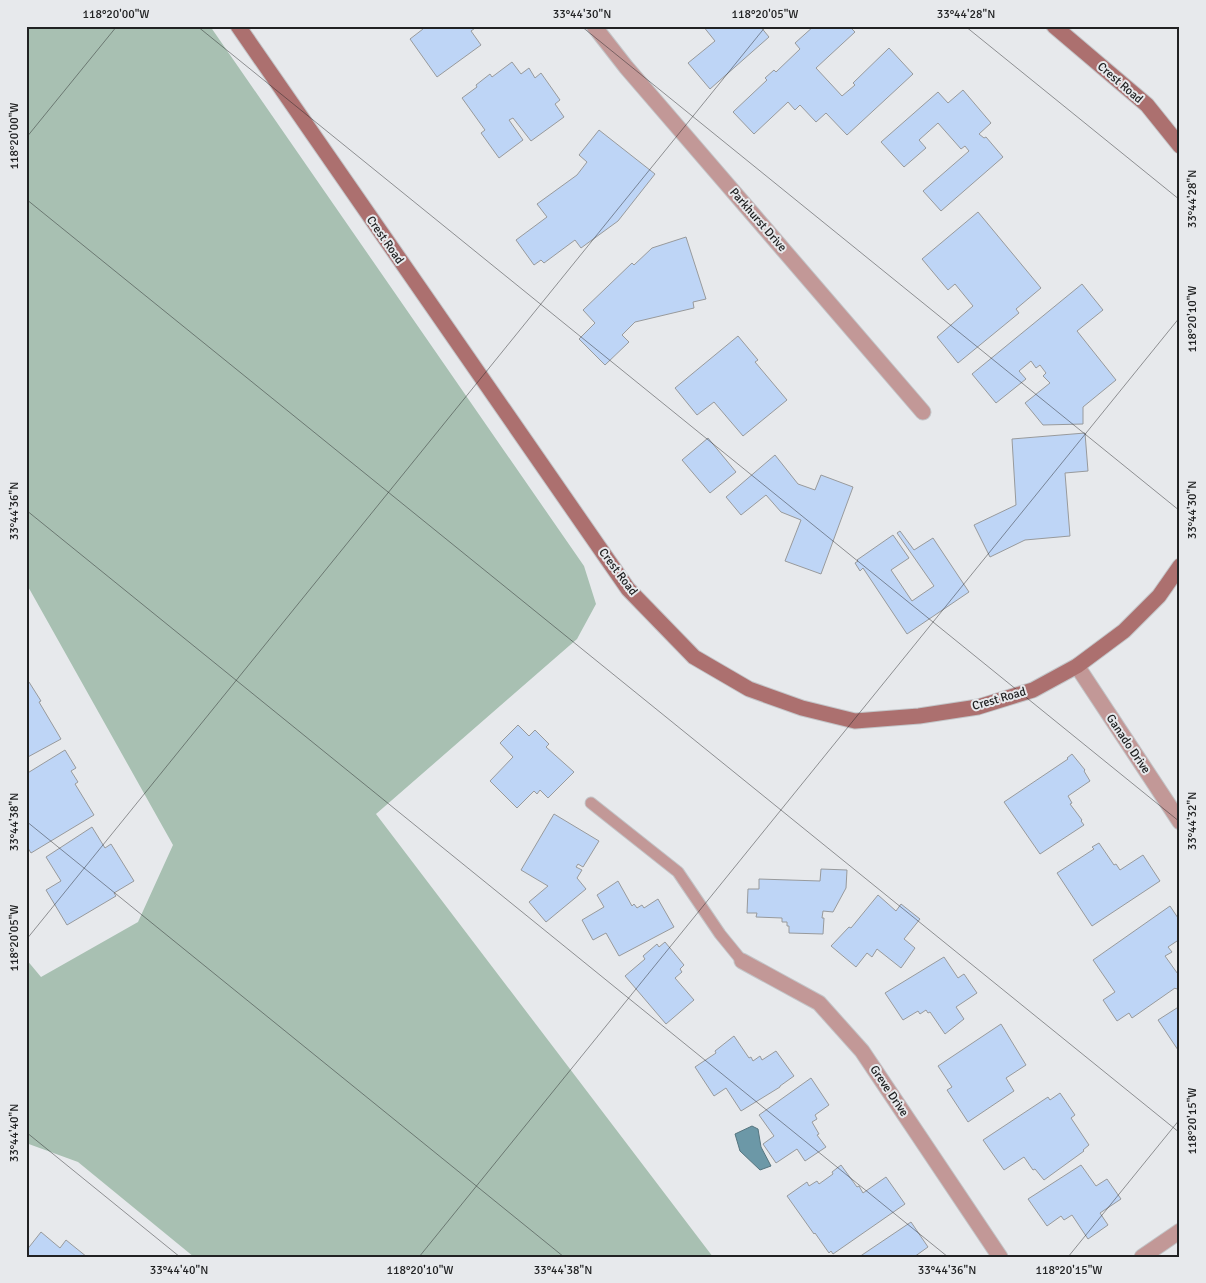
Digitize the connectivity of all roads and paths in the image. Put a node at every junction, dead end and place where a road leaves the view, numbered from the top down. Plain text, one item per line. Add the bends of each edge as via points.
1 (238, 26) edge
2 (594, 26) edge
3 (1054, 26) edge
4 (1180, 146) edge
5 (924, 412) dead end
6 (1180, 566) edge
7 (1077, 666) junction
8 (590, 803) dead end
9 (1180, 822) edge
10 (742, 961) joint
11 (1180, 1231) edge
12 (1000, 1257) edge
13 (1142, 1257) edge

1 - 7 street, Crest Road via 628,589 694,657 749,689 802,708 855,721 978,707 1033,690
2 - 5 street, Parkhurst Drive
3 - 4 street, Crest Road via 1147,106
6 - 7 street, Crest Road via 1159,596 1124,631
7 - 9 street, Ganado Drive
8 - 10 lane via 678,872
10 - 12 street, Greve Drive via 819,1003 862,1051
11 - 13 street

